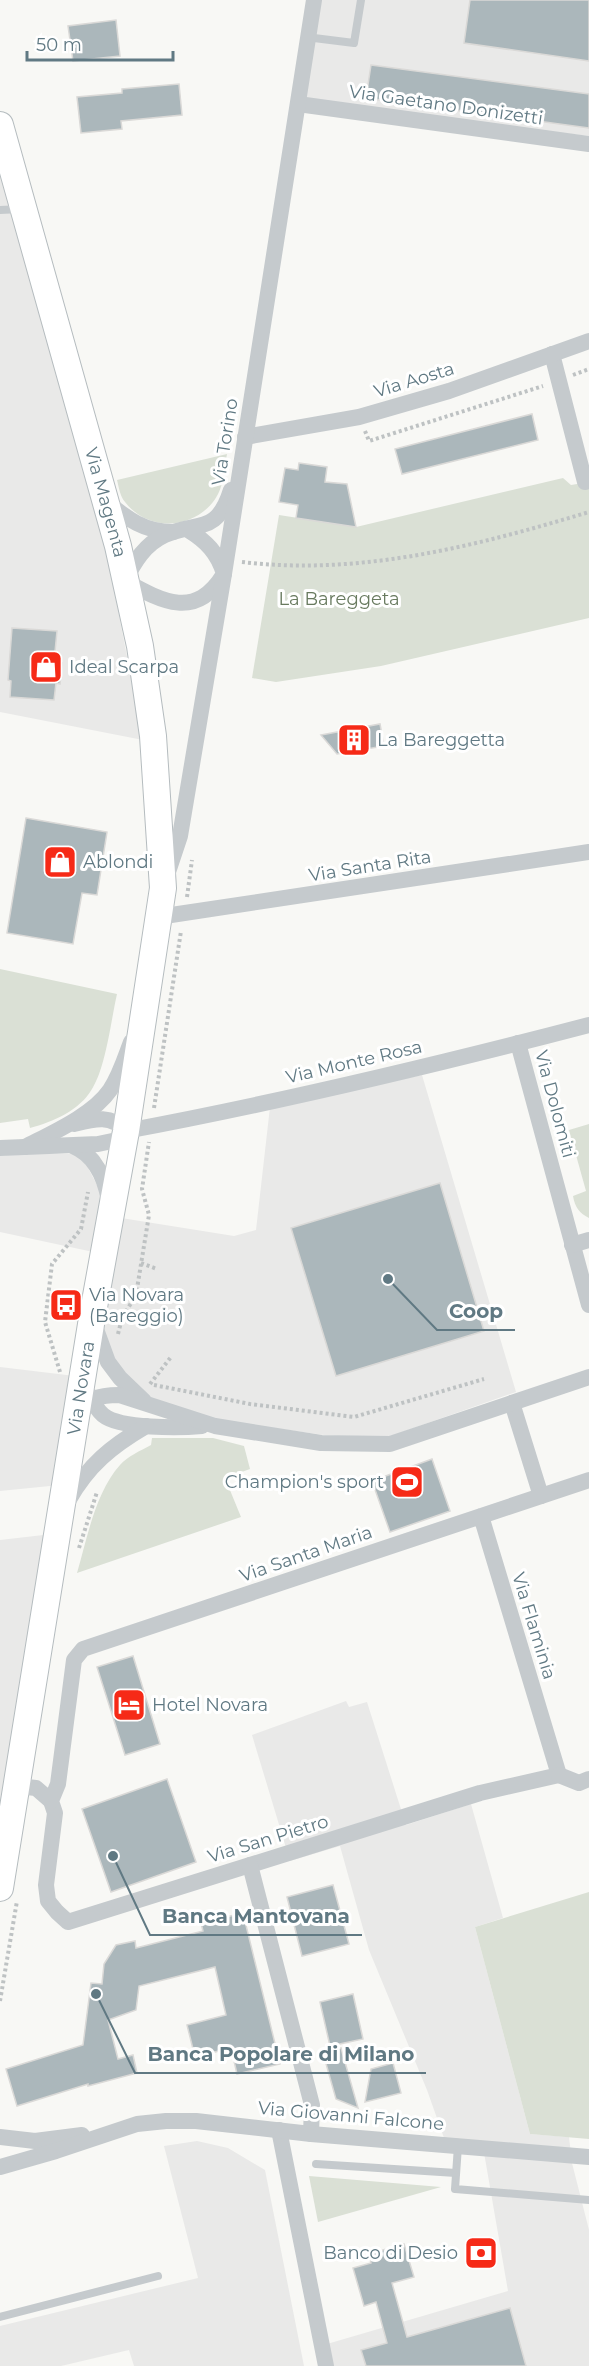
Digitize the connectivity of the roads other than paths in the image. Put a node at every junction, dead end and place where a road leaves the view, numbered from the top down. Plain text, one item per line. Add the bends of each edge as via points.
1 (314, 0) edge
2 (361, 0) edge
3 (306, 37) junction
4 (298, 104) junction
5 (0, 124) edge
6 (589, 144) edge
7 (12, 209) edge
8 (589, 341) edge
9 (552, 354) junction
10 (245, 437) junction
11 (585, 482) dead end
12 (105, 500) junction
13 (181, 531) junction
14 (224, 574) junction
15 (125, 581) junction
16 (589, 852) edge
17 (163, 888) junction
18 (158, 917) junction
19 (142, 1016) junction
20 (589, 1025) edge
21 (519, 1043) junction
22 (57, 1130) junction
23 (126, 1131) junction
24 (73, 1146) junction
25 (25, 1147) junction
26 (0, 1148) edge
27 (111, 1211) junction
28 (589, 1240) edge
29 (572, 1245) junction
30 (589, 1305) edge
31 (92, 1318) junction
32 (589, 1377) edge
33 (84, 1399) junction
34 (512, 1403) junction
35 (147, 1404) junction
36 (146, 1426) junction
37 (215, 1426) junction
38 (589, 1480) edge
39 (541, 1496) junction
40 (61, 1515) junction
41 (481, 1516) junction
42 (559, 1775) junction
43 (589, 1779) edge
44 (17, 1786) junction
45 (51, 1801) junction
46 (250, 1865) junction
47 (0, 1888) edge
48 (279, 2130) junction
49 (110, 2132) junction
50 (311, 2134) junction
51 (0, 2137) edge
52 (458, 2146) junction
53 (589, 2157) edge
54 (316, 2164) dead end
55 (0, 2167) edge
56 (456, 2174) junction
57 (589, 2200) edge
58 (158, 2276) dead end
59 (0, 2317) edge
60 (326, 2366) edge

1 - 3 street, Via Torino
2 - 3 lane via 354,43
3 - 4 street, Via Torino
4 - 6 street, Via Gaetano Donizetti
4 - 10 street, Via Torino
5 - 7 main road, Via Magenta
7 - 12 main road, Via Magenta
8 - 9 street, Via Aosta
9 - 10 street, Via Aosta via 449,391 359,417
9 - 11 street
10 - 13 street via 230,493 218,516 198,528
10 - 14 street, Via Torino
12 - 13 street via 145,528
12 - 15 main road, Via Magenta
13 - 14 street via 202,538
13 - 15 street via 165,535 146,548
14 - 15 street via 215,589 192,603 161,600
14 - 17 street, Via Torino via 180,836
15 - 17 main road, Via Magenta via 140,646 153,736
16 - 18 street, Via Santa Rita
17 - 18 main road, Via Novara
18 - 19 main road, Via Novara
19 - 22 street via 110,1091
19 - 23 main road, Via Novara
20 - 21 street, Via Monte Rosa
21 - 23 street, Via Monte Rosa
21 - 29 street, Via Dolomiti
22 - 23 street via 106,1119 114,1120
22 - 25 street
23 - 24 street, Via Monte Rosa via 110,1142
23 - 27 main road, Via Novara
24 - 25 street, Via Monte Rosa
24 - 27 street via 81,1149 99,1169
25 - 26 street, Via Monte Rosa
27 - 31 main road, Via Novara
28 - 29 street
29 - 30 street, Via Dolomiti
31 - 33 main road, Via Novara
31 - 35 street via 108,1362
32 - 34 street
33 - 35 street via 119,1395
33 - 36 street via 103,1416
33 - 40 main road, Via Novara
34 - 37 street via 390,1444 321,1443
34 - 39 street
35 - 37 street
36 - 37 street
36 - 40 street via 102,1455 80,1480
38 - 39 street, Via Santa Maria
39 - 41 street, Via Santa Maria
40 - 44 main road, Via Novara
41 - 42 street, Via Flaminia
41 - 45 street, Via Santa Maria via 83,1649 74,1660 58,1784
42 - 43 street via 579,1783
42 - 46 street, Via San Pietro via 480,1793
44 - 45 street via 36,1788
44 - 47 main road, Via Novara
45 - 46 street, Via San Pietro via 54,1813 46,1885 48,1901 68,1922
46 - 50 street via 312,2105
48 - 49 street, Via Giovanni Falcone via 166,2121
48 - 50 street, Via Giovanni Falcone
48 - 60 street
49 - 51 street, Via Giovanni Falcone via 34,2141
49 - 55 street, Via Giovanni Falcone
50 - 52 street, Via Giovanni Falcone
52 - 53 street, Via Giovanni Falcone
52 - 56 lane
54 - 56 lane
56 - 57 lane via 455,2189
58 - 59 lane

